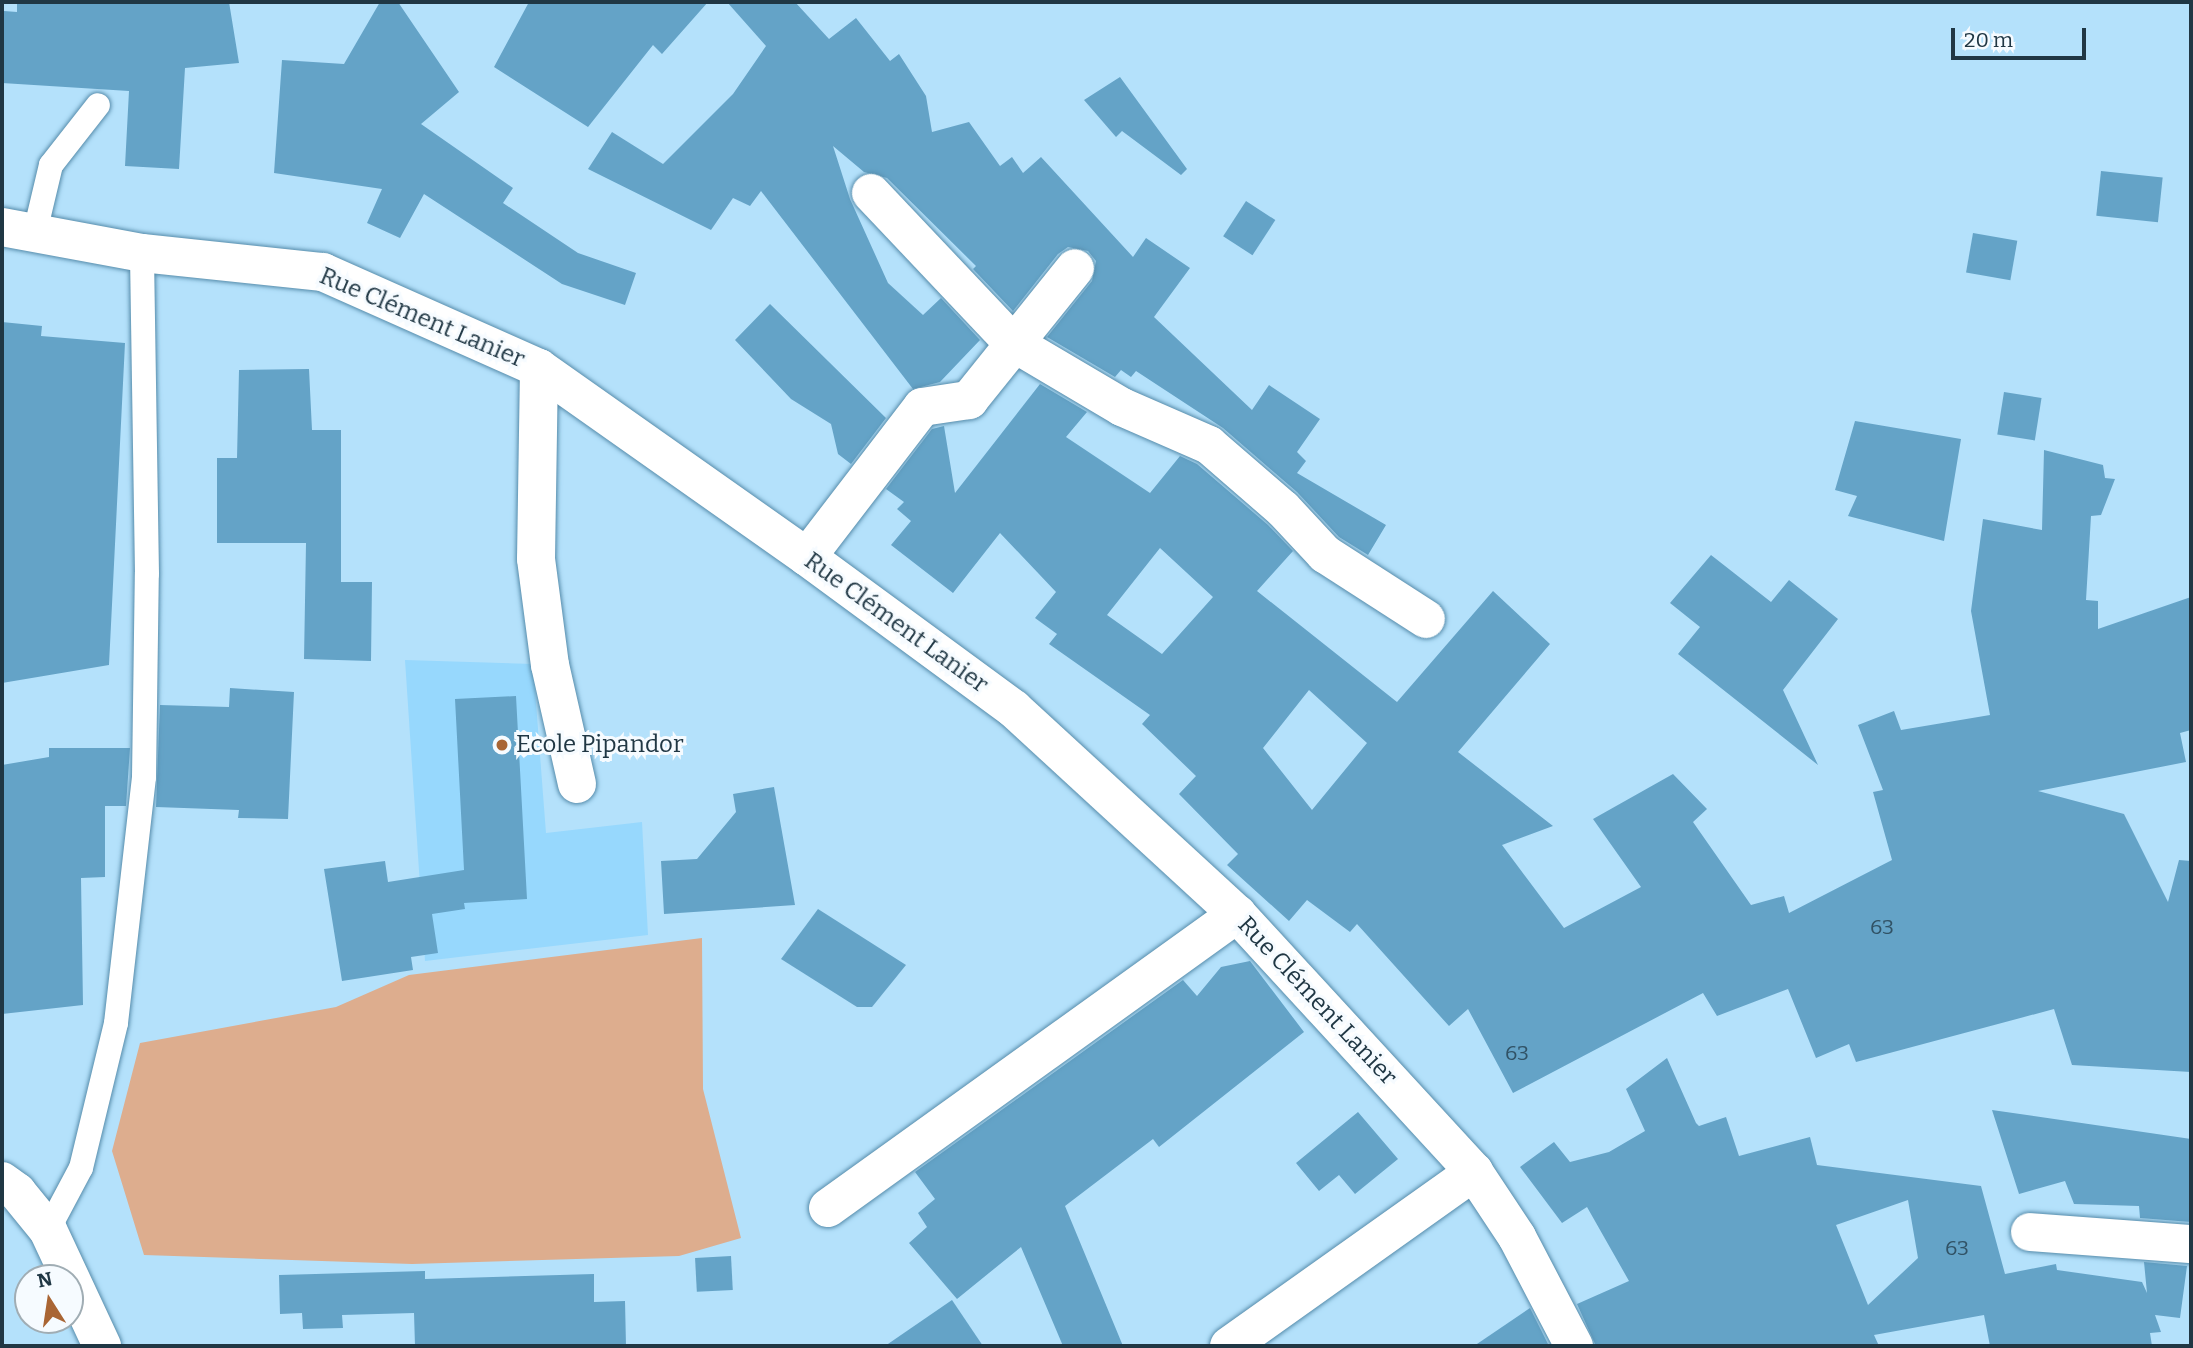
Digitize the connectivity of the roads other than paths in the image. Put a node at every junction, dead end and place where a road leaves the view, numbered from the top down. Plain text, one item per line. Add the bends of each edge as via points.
1 (97, 105) dead end
2 (871, 193) dead end
3 (18, 230) edge
4 (142, 253) junction
5 (1075, 268) dead end
6 (1012, 342) junction
7 (539, 368) junction
8 (807, 557) junction
9 (1426, 618) dead end
10 (577, 784) dead end
11 (1237, 914) junction
12 (1475, 1172) junction
13 (2, 1181) edge
14 (828, 1208) dead end
15 (48, 1230) junction
16 (2030, 1232) dead end
17 (2191, 1244) edge
18 (102, 1346) edge
19 (1229, 1346) edge
20 (1574, 1346) edge

1 - 3 lane via 51,165
2 - 6 street
3 - 4 street, Rue Clément Lanier
4 - 7 street, Rue Clément Lanier via 323,272
4 - 15 lane via 147,574 144,778 116,1023 81,1168
5 - 6 street
6 - 8 street via 969,400 922,407
6 - 9 street via 1122,407 1209,445 1283,509 1325,554
7 - 8 street, Rue Clément Lanier
7 - 10 street via 536,559 550,664
8 - 11 street, Rue Clément Lanier via 1014,709
11 - 12 street, Rue Clément Lanier
11 - 14 street
12 - 19 street
12 - 20 street, Rue Clément Lanier via 1517,1237
13 - 15 street
15 - 18 street
16 - 17 street

